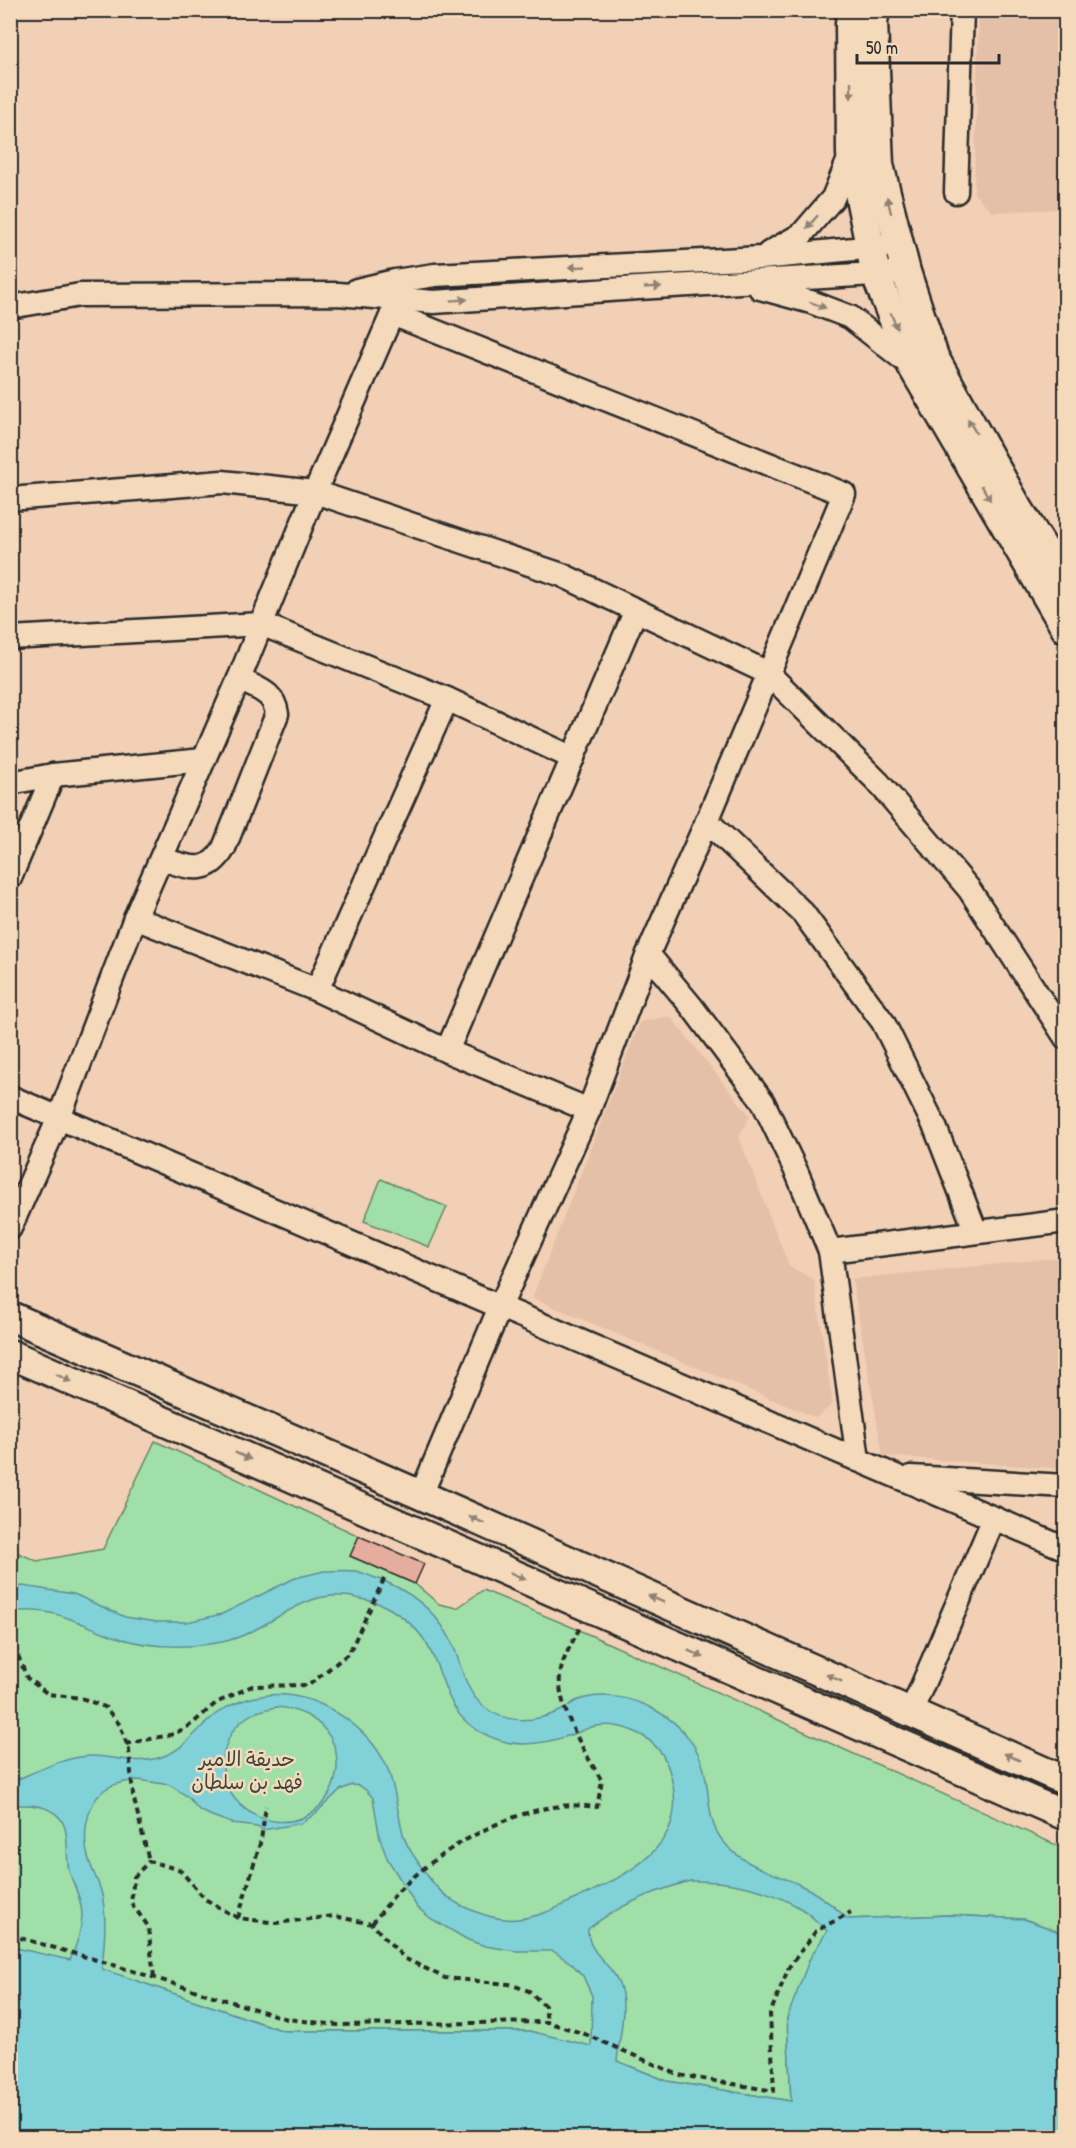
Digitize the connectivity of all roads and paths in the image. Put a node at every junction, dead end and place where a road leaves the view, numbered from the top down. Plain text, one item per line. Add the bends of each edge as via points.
1 (852, 10) edge
2 (875, 10) edge
3 (962, 10) edge
4 (851, 154) junction
5 (956, 192) dead end
6 (899, 244) junction
7 (858, 248) junction
8 (761, 258) junction
9 (906, 272) junction
10 (862, 276) junction
11 (419, 277) junction
12 (741, 283) junction
13 (338, 294) junction
14 (420, 301) junction
15 (10, 307) edge
16 (395, 307) junction
17 (912, 366) junction
18 (315, 492) junction
19 (10, 499) edge
20 (1065, 585) edge
21 (636, 610) junction
22 (261, 624) junction
23 (1065, 629) edge
24 (10, 638) edge
25 (768, 673) junction
26 (238, 679) junction
27 (447, 699) junction
28 (573, 758) junction
29 (203, 760) junction
30 (53, 775) junction
31 (10, 783) edge
32 (707, 821) junction
33 (162, 859) junction
34 (10, 878) edge
35 (135, 918) junction
36 (648, 954) junction
37 (317, 990) junction
38 (1065, 1038) edge
39 (447, 1051) junction
40 (10, 1097) edge
41 (589, 1110) junction
42 (59, 1118) junction
43 (1065, 1221) edge
44 (10, 1228) edge
45 (976, 1232) junction
46 (830, 1251) junction
47 (500, 1306) junction
48 (10, 1316) edge
49 (10, 1354) edge
50 (858, 1460) junction
51 (894, 1476) junction
52 (1065, 1486) edge
53 (421, 1495) junction
54 (994, 1518) junction
55 (1065, 1549) edge
56 (386, 1575) dead end
57 (12, 1583) dead end
58 (589, 1608) junction
59 (11, 1619) edge
60 (17, 1653) junction
61 (10, 1655) edge
62 (910, 1712) junction
63 (126, 1744) junction
64 (1065, 1781) edge
65 (266, 1806) dead end
66 (1065, 1816) edge
67 (150, 1861) junction
68 (10, 1903) edge
69 (851, 1912) dead end
70 (238, 1918) junction
71 (372, 1924) junction
72 (11, 1935) edge
73 (154, 1977) junction
74 (547, 2022) junction

1 -> 4 street
6 -> 2 street via 879,165
3 - 5 street
4 - 7 street
4 -> 8 street via 833,198 802,234
6 - 7 street
6 - 9 street
7 - 8 street
7 - 10 street
8 -> 11 street
9 - 10 street
20 -> 9 street via 934,357
10 - 12 street
10 -> 17 street
11 - 13 street
11 - 14 street
14 -> 12 street
12 -> 17 street via 850,317
13 - 15 street via 80,296
13 - 16 street
14 - 16 street
16 - 18 street
16 - 25 street via 844,494
17 -> 23 street
18 - 19 street via 222,482
18 - 21 street via 562,575
18 - 22 street
21 - 25 street
21 - 28 street
22 - 24 street
22 - 26 street
22 - 27 street
25 - 32 street
25 - 38 street via 878,782 969,889
26 - 29 street
26 - 33 street via 270,695 277,714 224,848 217,860 205,867 193,868
27 - 28 street
27 - 37 street
28 - 39 street
29 - 30 street
29 - 33 street
30 - 31 street
30 - 34 street
32 - 36 street
32 - 45 street via 803,913 883,1022 935,1128
33 - 35 street
35 - 37 street
35 - 42 street
36 - 41 street
36 - 46 street via 763,1102
37 - 39 street
39 - 41 street
40 - 42 street
41 - 47 street
42 - 44 street
42 - 47 street
43 - 45 street
45 - 46 street
46 - 50 street
47 - 50 street
47 - 53 street
48 - 53 street
49 -> 58 street
50 - 51 street
51 - 52 street
51 - 54 street
62 -> 53 street
54 - 55 street
54 - 62 street
56 - 63 path via 349,1653 309,1685 252,1686 216,1703 174,1734
57 - 59 path
58 -> 66 street
58 - 71 path via 560,1670 561,1694 579,1744 602,1781 597,1807 561,1805 518,1815 470,1836 396,1894
59 - 60 path
60 - 61 path
60 - 63 path via 27,1678 48,1694 81,1698 105,1707 120,1725
64 -> 62 street
63 - 67 path via 133,1795
65 - 70 path via 261,1840
67 - 70 path via 180,1870 205,1899
67 - 73 path via 134,1877 130,1903 148,1926
68 - 72 path via 14,1906
69 - 74 path via 816,1931 789,1967 770,2014 774,2091 679,2075 623,2049
70 - 71 path via 278,1923 334,1916
71 - 74 path via 404,1958 445,1978 509,1984 529,1991 546,2006
72 - 73 path
73 - 74 path via 286,2019 338,2025

